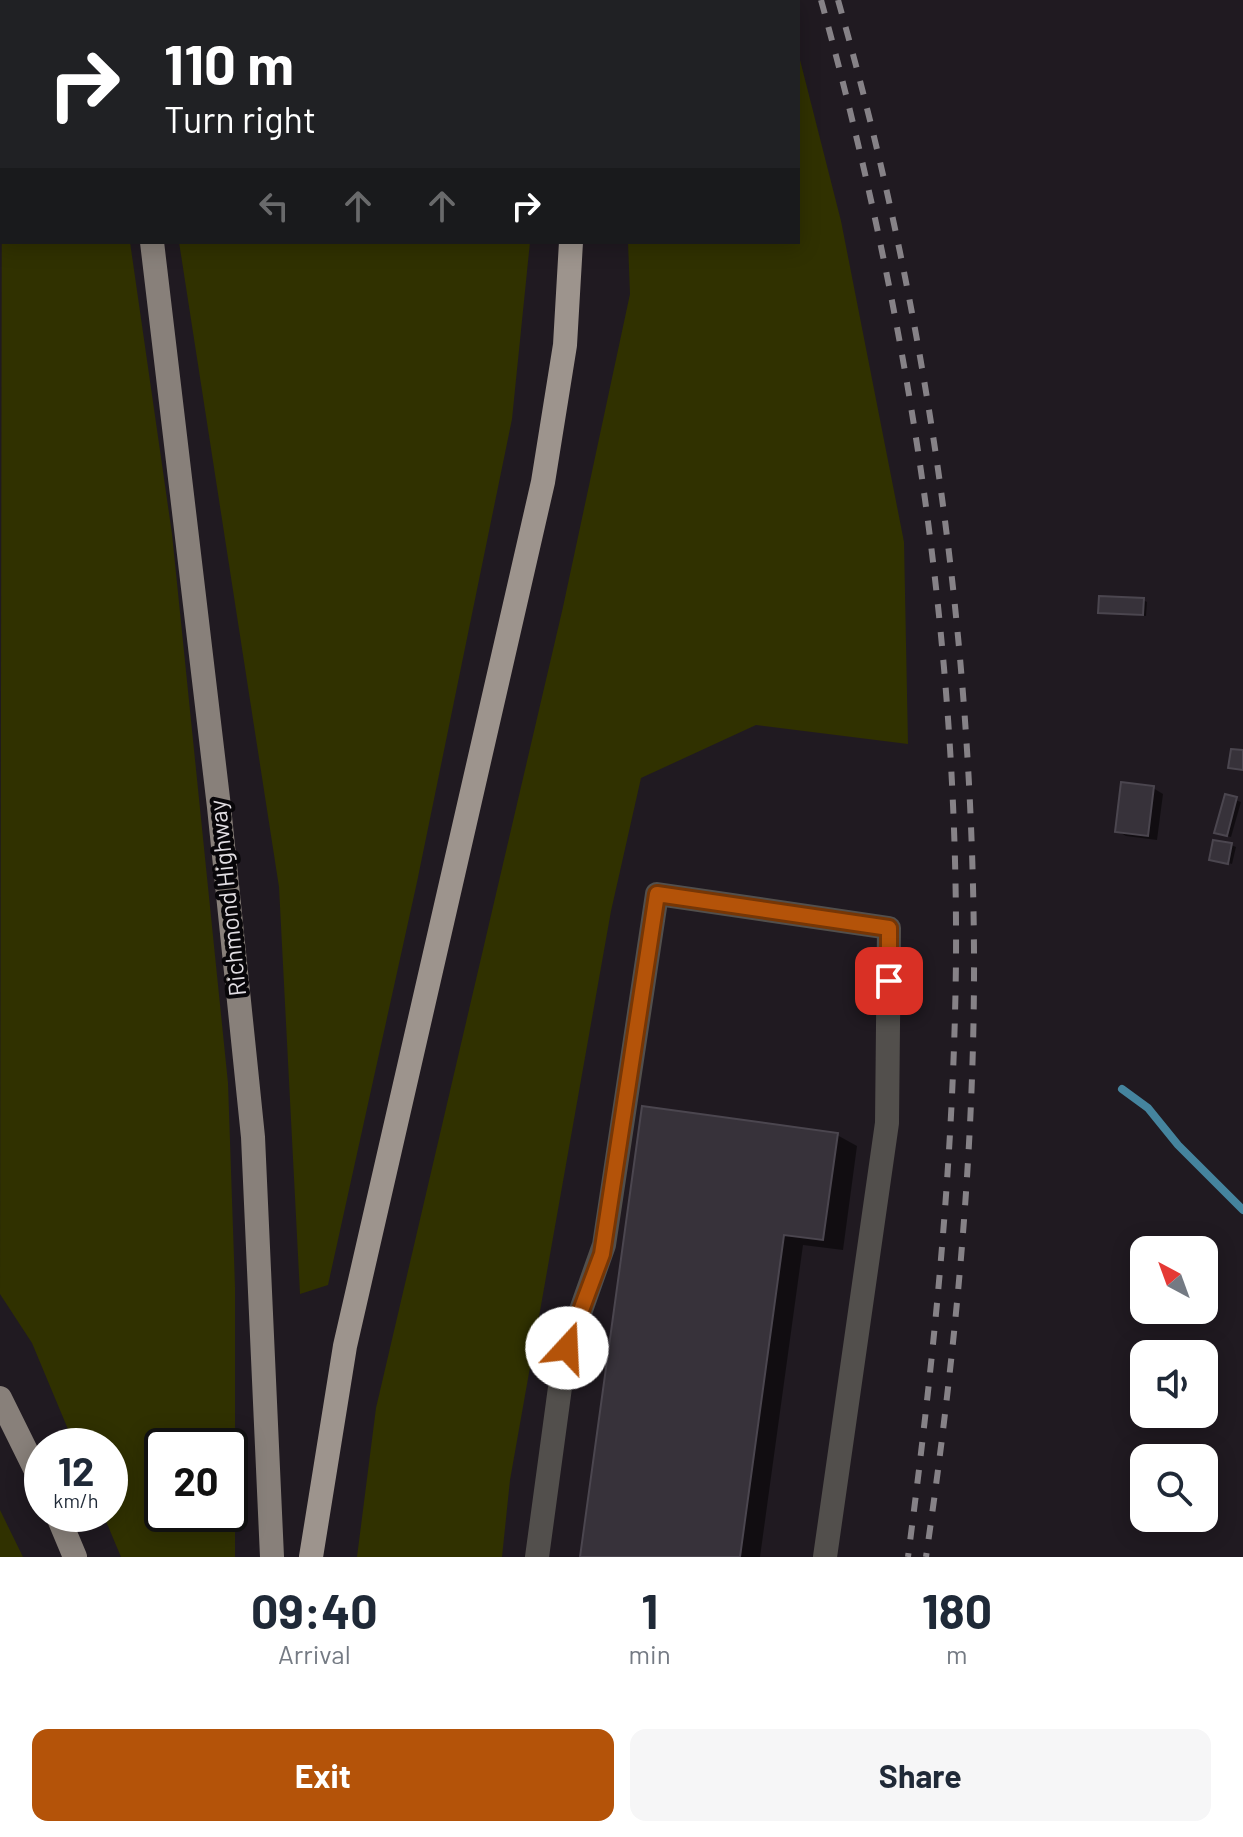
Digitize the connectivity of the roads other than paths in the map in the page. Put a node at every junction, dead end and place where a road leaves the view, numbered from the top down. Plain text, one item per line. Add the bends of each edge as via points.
1 (152, 244) edge
2 (571, 244) edge
3 (0, 1398) edge
4 (24, 1447) edge
5 (65, 1532) edge
6 (75, 1557) edge
7 (272, 1557) edge
8 (311, 1557) edge
9 (537, 1557) edge
10 (825, 1557) edge

1 - 7 main road, Richmond Highway via 253,1137
2 - 8 highway via 565,345 543,482 345,1346
3 - 4 main road
5 - 6 main road
9 - 10 lane via 564,1358 604,1245 657,894 889,928 887,1123

